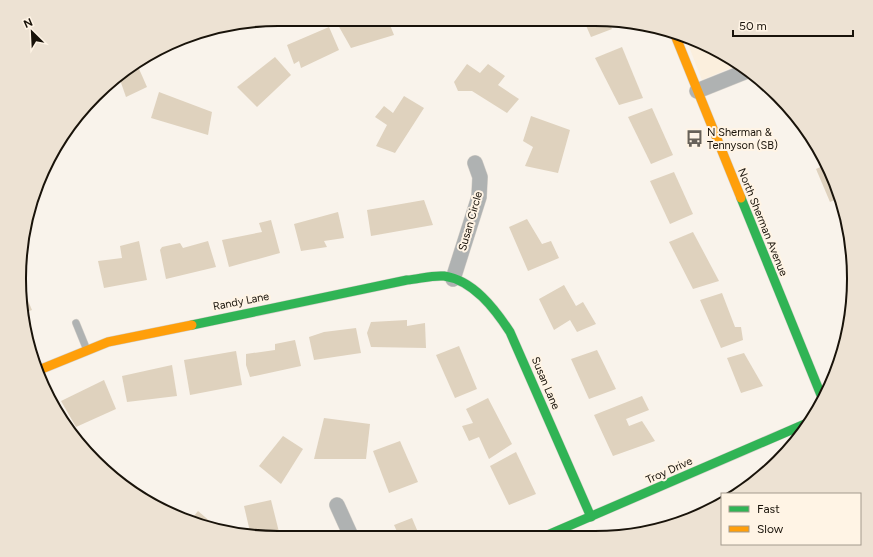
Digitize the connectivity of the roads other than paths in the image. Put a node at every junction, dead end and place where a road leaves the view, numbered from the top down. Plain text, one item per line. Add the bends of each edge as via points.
1 (677, 39) edge
2 (741, 73) edge
3 (697, 91) junction
4 (475, 163) dead end
5 (453, 279) junction
6 (76, 323) dead end
7 (87, 350) junction
8 (42, 369) edge
9 (820, 392) edge
10 (799, 426) edge
11 (337, 505) dead end
12 (591, 517) junction
13 (349, 531) edge
14 (557, 531) edge

1 - 3 street, North Sherman Avenue
2 - 3 street
3 - 9 street, North Sherman Avenue
4 - 5 street, Susan Circle via 480,177 479,197
5 - 7 street, Randy Lane via 443,276 400,281 108,342
5 - 12 street, Susan Lane via 468,287 495,310 510,332
6 - 7 lane
7 - 8 street, Randy Lane
10 - 12 street, Troy Drive
11 - 13 street
12 - 14 street, Troy Drive

